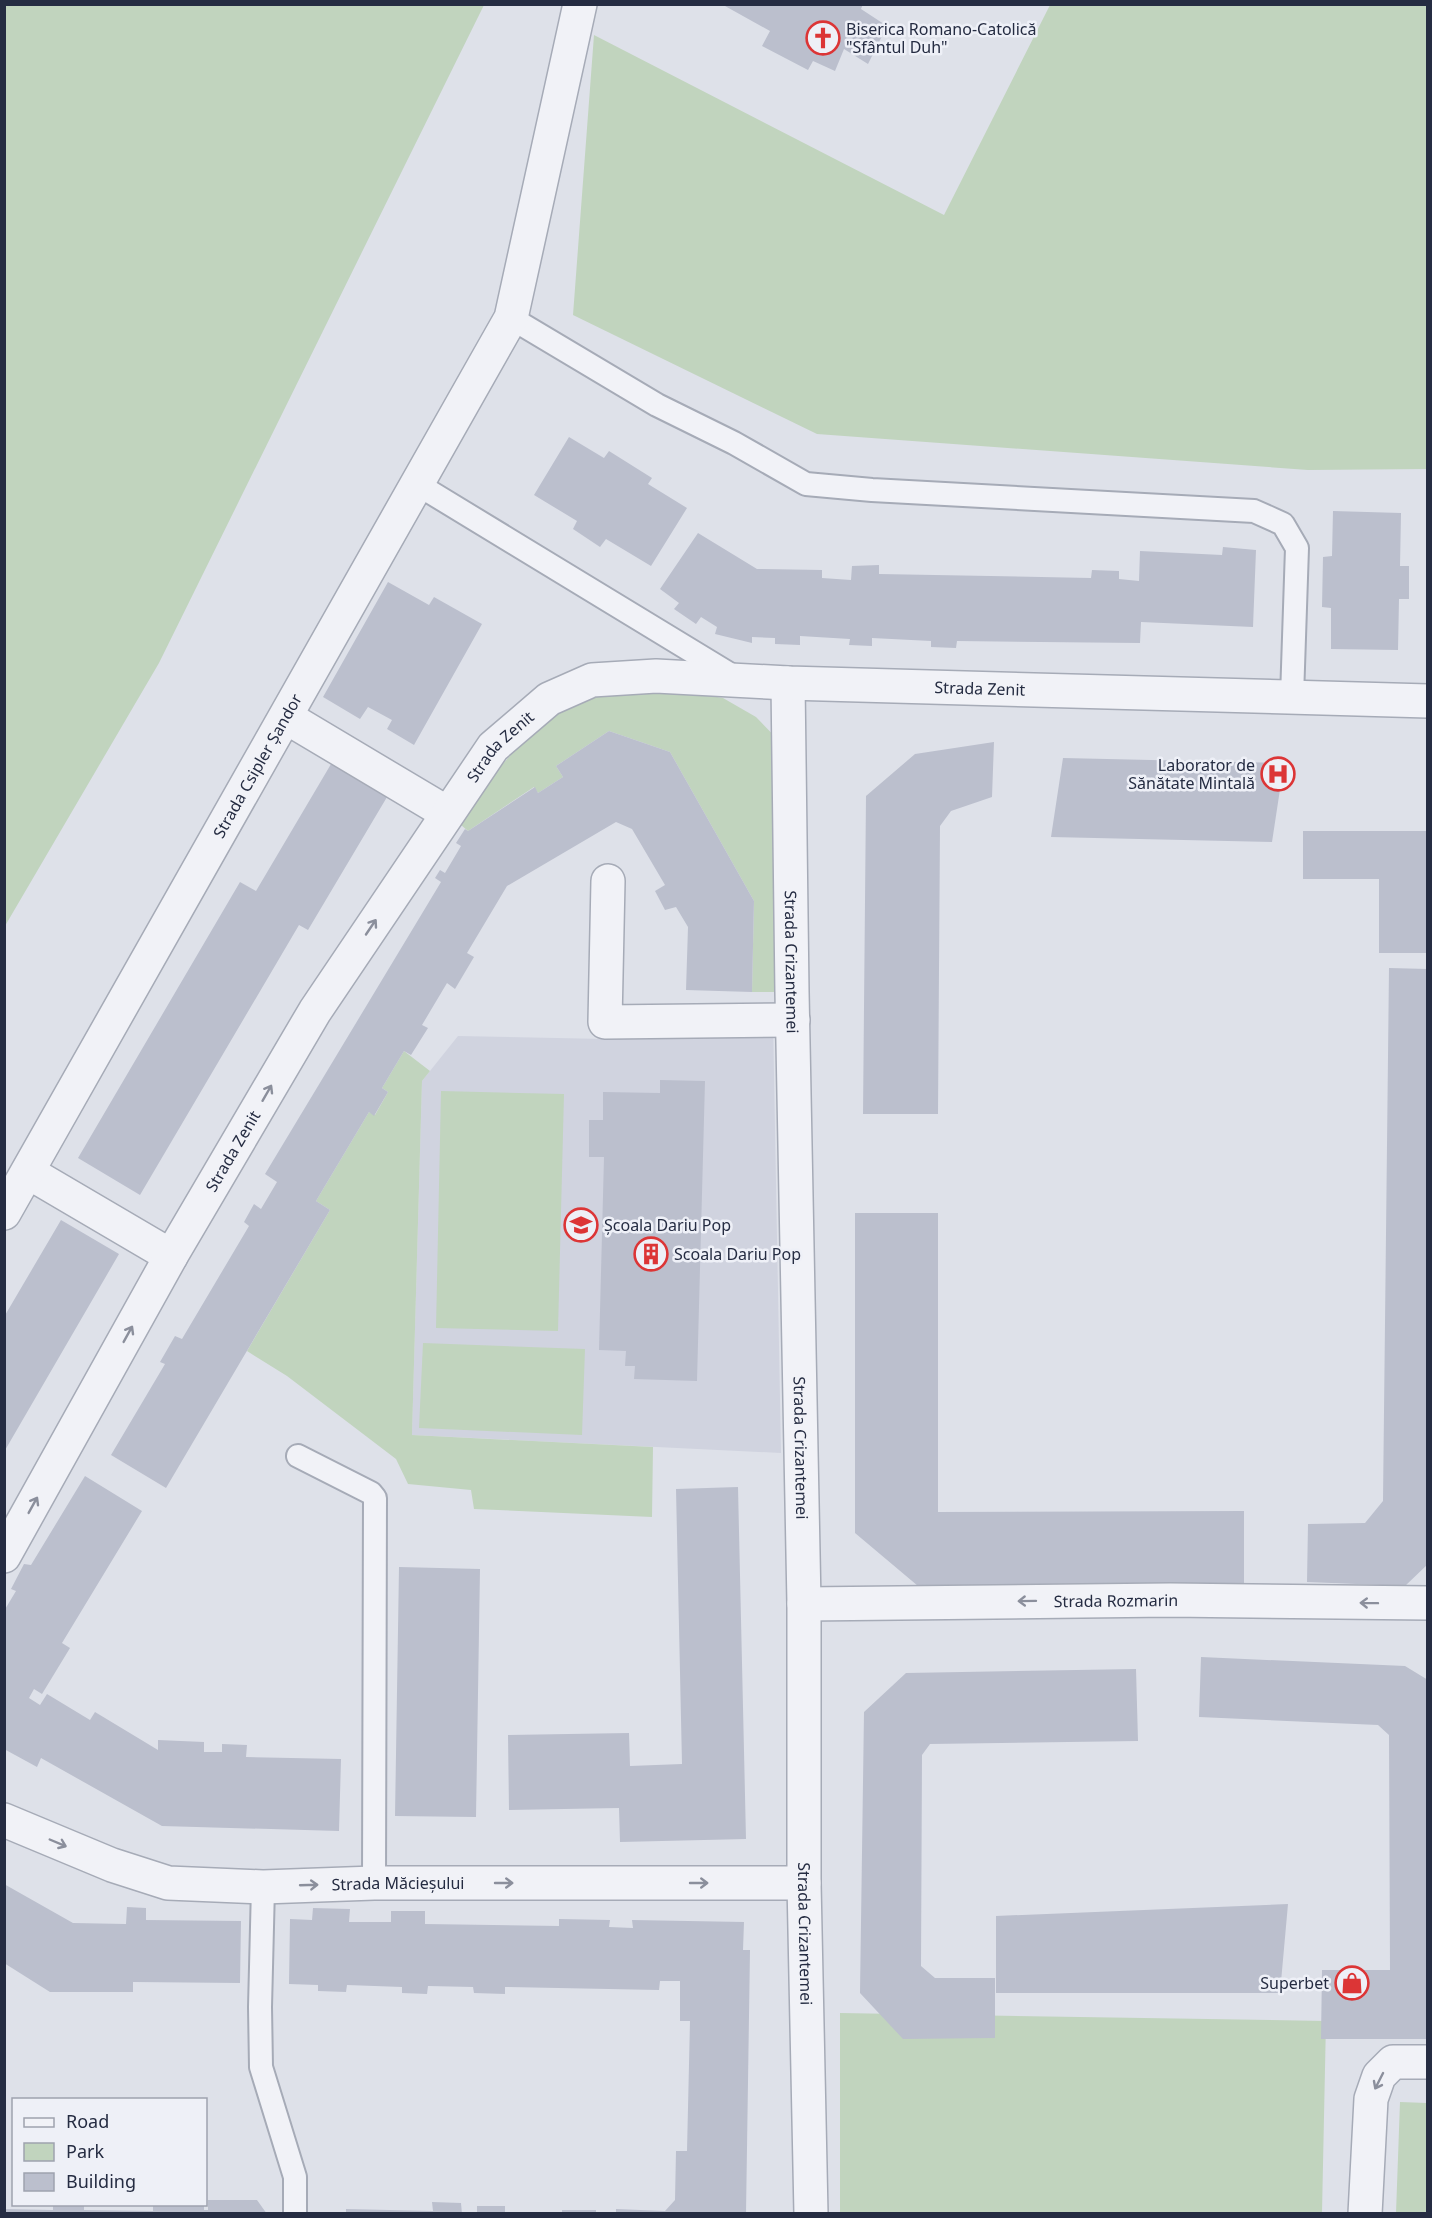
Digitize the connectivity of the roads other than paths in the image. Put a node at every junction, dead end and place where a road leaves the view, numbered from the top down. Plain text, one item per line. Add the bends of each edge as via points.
1 (580, 4) edge
2 (511, 318) junction
3 (417, 484) junction
4 (740, 680) junction
5 (788, 683) junction
6 (1292, 697) junction
7 (1428, 701) edge
8 (286, 717) junction
9 (447, 813) junction
10 (608, 881) dead end
11 (793, 1020) junction
12 (28, 1172) junction
13 (4, 1213) edge
14 (171, 1256) junction
15 (298, 1456) dead end
16 (4, 1556) edge
17 (1428, 1603) edge
18 (804, 1604) junction
19 (4, 1820) edge
20 (374, 1883) junction
21 (804, 1883) junction
22 (263, 1887) junction
23 (1428, 2062) edge
24 (295, 2214) edge
25 (811, 2214) edge
26 (1365, 2214) edge

1 - 2 street, Strada Csipler Șandor
2 - 3 street, Strada Csipler Șandor
2 - 6 lane via 657,405 806,484 1254,511 1283,524 1297,548
3 - 4 lane
3 - 8 street, Strada Csipler Șandor
4 - 5 street, Strada Zenit
4 - 9 street, Strada Zenit via 656,676 592,680 549,699 493,747
5 - 6 street, Strada Zenit
5 - 11 street, Strada Crizantemei
6 - 7 street, Strada Zenit
8 - 9 street
8 - 12 street, Strada Csipler Șandor
14 -> 9 street, Strada Zenit via 315,1011
10 - 11 street via 605,1022
11 - 18 street, Strada Crizantemei
12 - 13 street, Strada Csipler Șandor
12 - 14 street
16 -> 14 street, Strada Zenit
15 - 20 lane via 375,1498
17 -> 18 street, Strada Rozmarin via 1170,1600
18 - 21 street, Strada Crizantemei
19 -> 22 street, Strada Măcieșului via 112,1865 168,1883
20 -> 21 street, Strada Măcieșului
22 -> 20 street, Strada Măcieșului
21 - 25 street, Strada Crizantemei
22 - 24 lane via 261,2067 295,2177
23 -> 26 street via 1393,2062 1379,2076 1371,2099

